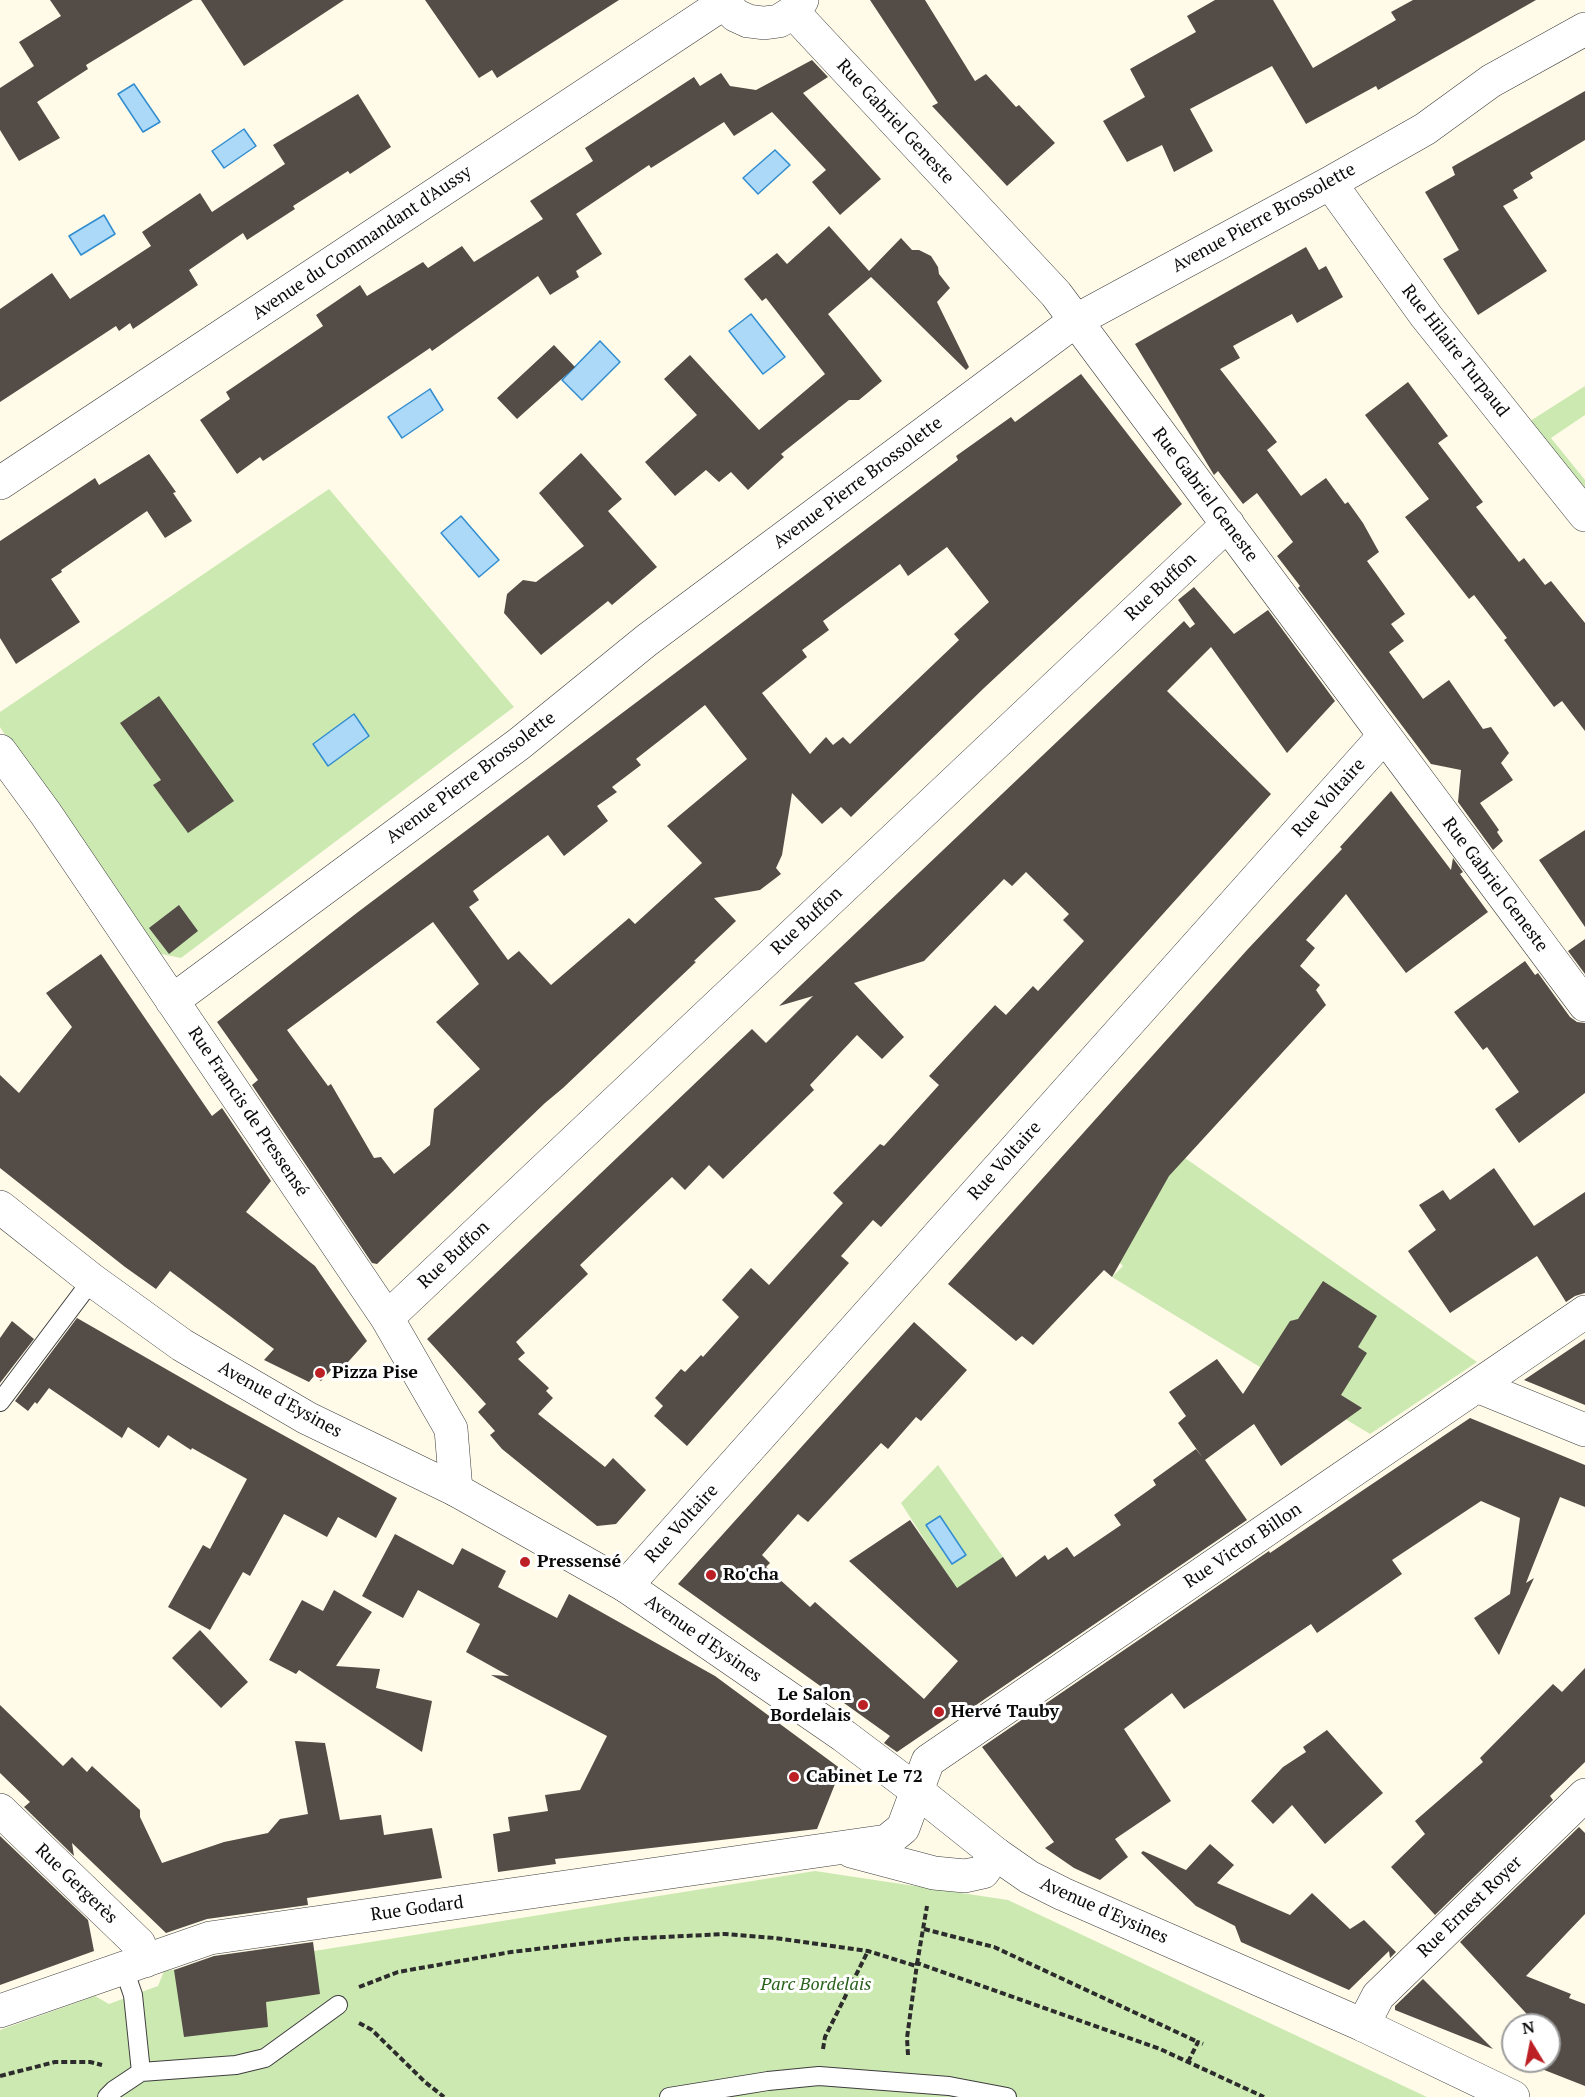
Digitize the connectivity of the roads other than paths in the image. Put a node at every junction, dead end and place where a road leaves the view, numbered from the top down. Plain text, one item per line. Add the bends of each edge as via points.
1 (723, 2) edge
2 (797, 6) edge
3 (1585, 29) edge
4 (1330, 183) junction
5 (1075, 321) junction
6 (0, 483) edge
7 (1585, 515) edge
8 (1227, 524) junction
9 (1384, 736) junction
10 (0, 751) edge
11 (172, 1001) junction
12 (1585, 1005) edge
13 (0, 1207) edge
14 (92, 1280) junction
15 (1585, 1312) edge
16 (387, 1318) junction
17 (1477, 1386) junction
18 (0, 1402) edge
19 (1585, 1430) edge
20 (456, 1490) junction
21 (626, 1586) junction
22 (917, 1791) junction
23 (1585, 1795) edge
24 (0, 1810) edge
25 (844, 1848) junction
26 (996, 1854) junction
27 (134, 1965) junction
28 (338, 2005) road end
29 (0, 2011) edge
30 (1363, 2025) junction
31 (141, 2072) junction
32 (107, 2097) edge
33 (669, 2097) edge
34 (1007, 2097) edge
35 (1513, 2097) edge

1 - 2 street via 735,15 764,23 779,21
1 - 6 street, Avenue du Commandant d'Aussy
2 - 5 street, Rue Gabriel Geneste via 1056,294
3 - 4 street, Avenue Pierre Brossolette via 1491,81 1425,129
4 - 5 street, Avenue Pierre Brossolette
4 - 7 street, Rue Hilaire Turpaud via 1426,316
5 - 8 street, Rue Gabriel Geneste
5 - 11 street, Avenue Pierre Brossolette via 647,639 519,744
8 - 9 street, Rue Gabriel Geneste
8 - 16 street, Rue Buffon
9 - 12 street, Rue Gabriel Geneste
9 - 21 street, Rue Voltaire
10 - 11 street, Rue Francis de Pressensé
11 - 16 street, Rue Francis de Pressensé
13 - 14 street, Avenue d'Eysines
14 - 18 lane
14 - 20 street, Avenue d'Eysines via 182,1345 307,1418
15 - 17 street, Rue Victor Billon
16 - 20 street, Rue Francis de Pressensé via 451,1429
17 - 19 street
17 - 22 street, Rue Victor Billon via 928,1761
20 - 21 street, Avenue d'Eysines
21 - 22 street, Avenue d'Eysines
22 - 25 street, Rue Victor Billon via 903,1828 887,1841
22 - 26 street, Avenue d'Eysines
23 - 30 street, Rue Ernest Royer via 1378,1996
24 - 27 street, Rue Gergerès via 139,1944
25 - 26 street via 934,1873 965,1876 983,1872
25 - 27 street, Rue Godard via 210,1938
26 - 30 street, Avenue d'Eysines via 1063,1894
27 - 29 street, Rue Godard
27 - 31 lane
28 - 31 lane via 265,2058 236,2065
30 - 35 street, Avenue d'Eysines
31 - 32 lane
33 - 34 lane via 819,2076 949,2086

